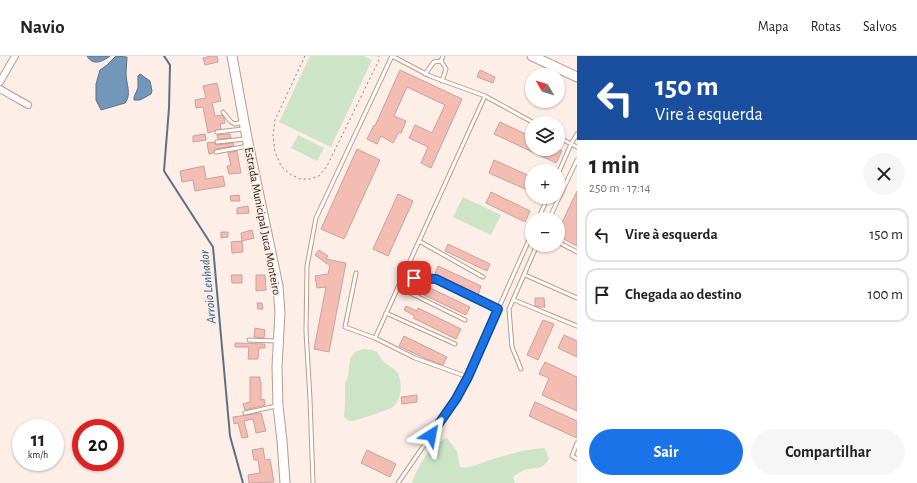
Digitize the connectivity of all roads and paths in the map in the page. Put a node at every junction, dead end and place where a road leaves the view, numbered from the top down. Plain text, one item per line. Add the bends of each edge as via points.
1 (15, 56) edge
2 (232, 56) edge
3 (305, 56) edge
4 (379, 56) edge
5 (443, 56) edge
6 (532, 56) edge
7 (441, 61) junction
8 (425, 74) junction
9 (577, 77) edge
10 (442, 81) junction
11 (0, 82) edge
12 (0, 89) edge
13 (485, 96) junction
14 (28, 105) dead end
15 (223, 112) dead end
16 (525, 118) edge
17 (245, 125) junction
18 (217, 132) dead end
19 (577, 134) edge
20 (565, 140) edge
21 (217, 142) dead end
22 (248, 142) junction
23 (571, 144) junction
24 (577, 146) edge
25 (216, 152) dead end
26 (577, 160) edge
27 (562, 164) edge
28 (552, 212) edge
29 (419, 241) junction
30 (565, 246) edge
31 (525, 249) edge
32 (535, 252) edge
33 (577, 252) edge
34 (356, 273) dead end
35 (525, 275) junction
36 (402, 277) junction
37 (483, 277) dead end
38 (398, 286) junction
39 (577, 298) edge
40 (514, 300) junction
41 (498, 309) junction
42 (386, 313) junction
43 (465, 320) dead end
44 (577, 326) edge
45 (375, 338) junction
46 (249, 340) dead end
47 (278, 341) junction
48 (455, 344) dead end
49 (521, 369) dead end
50 (468, 377) junction
51 (278, 406) junction
52 (245, 413) dead end
53 (577, 443) edge
54 (577, 459) edge
55 (285, 483) edge
56 (313, 483) edge
57 (398, 483) edge

1 - 11 street
2 - 17 street, Estrada Municipal Juca Monteiro
3 - 4 path via 275,120 273,136 275,152 281,166 300,179 319,176 327,166
5 - 7 lane
6 - 9 street
7 - 8 lane via 434,62
7 - 10 lane via 446,69
8 - 10 lane
8 - 56 lane via 392,56 316,218 307,266 305,295
10 - 13 lane
12 - 14 street
13 - 16 lane
13 - 29 lane
15 - 17 lane via 231,122
17 - 18 lane
17 - 22 street, Estrada Municipal Juca Monteiro
19 - 23 lane
20 - 23 lane
21 - 22 lane
22 - 25 lane
22 - 47 street, Estrada Municipal Juca Monteiro via 278,286
23 - 24 lane
23 - 27 lane
26 - 28 lane
29 - 36 lane
29 - 37 lane
30 - 33 lane
31 - 41 lane
32 - 35 lane
34 - 45 lane via 346,327
35 - 39 lane
35 - 40 lane
36 - 38 lane
36 - 41 lane via 436,279
38 - 42 lane
38 - 43 lane
40 - 44 lane
40 - 49 lane via 509,309 512,347
41 - 50 lane
42 - 45 lane
42 - 48 lane
45 - 50 lane via 414,358
46 - 47 lane
47 - 51 street, Estrada Municipal Juca Monteiro
50 - 57 lane via 456,399
51 - 52 lane
51 - 55 street, Estrada Municipal Juca Monteiro
53 - 54 lane via 572,456

